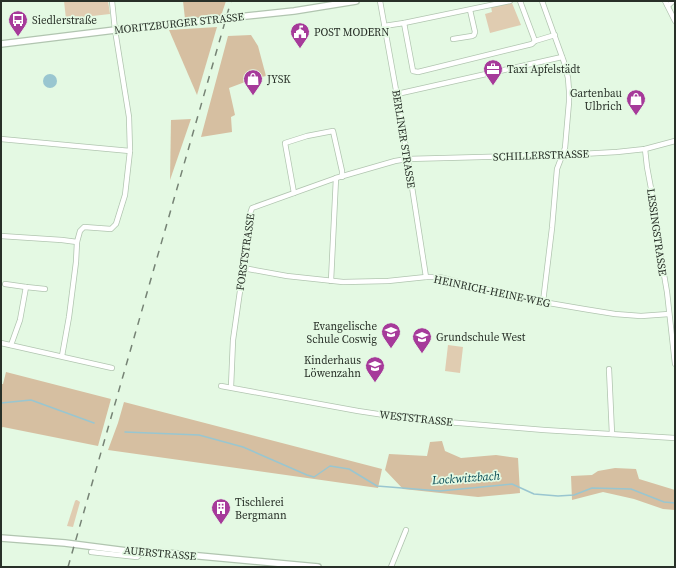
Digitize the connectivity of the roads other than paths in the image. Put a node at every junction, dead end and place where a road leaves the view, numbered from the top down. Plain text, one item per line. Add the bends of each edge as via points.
1 (112, 1) edge
2 (356, 1) edge
3 (380, 1) edge
4 (510, 1) edge
5 (520, 1) edge
6 (542, 1) edge
7 (665, 1) edge
8 (674, 1) edge
9 (668, 6) junction
10 (470, 10) junction
11 (675, 21) edge
12 (404, 23) junction
13 (384, 26) junction
14 (115, 30) junction
15 (554, 35) junction
16 (453, 39) dead end
17 (535, 41) junction
18 (1, 44) edge
19 (562, 57) junction
20 (397, 94) junction
21 (1, 139) edge
22 (675, 141) edge
23 (645, 148) junction
24 (130, 151) junction
25 (563, 155) junction
26 (407, 159) junction
27 (342, 177) junction
28 (336, 178) junction
29 (294, 193) junction
30 (1, 236) edge
31 (77, 242) junction
32 (243, 268) junction
33 (426, 277) junction
34 (331, 281) junction
35 (5, 284) dead end
36 (26, 287) junction
37 (45, 289) dead end
38 (543, 302) junction
39 (669, 314) junction
40 (1, 342) edge
41 (11, 345) junction
42 (62, 356) junction
43 (675, 364) edge
44 (112, 368) dead end
45 (609, 369) dead end
46 (221, 386) dead end
47 (231, 387) junction
48 (612, 434) junction
49 (675, 438) edge
50 (406, 530) dead end
51 (1, 538) edge
52 (91, 552) dead end
53 (143, 552) junction
54 (318, 567) edge
55 (391, 567) edge

1 - 14 street
2 - 14 street, MORITZBURGER STRASSE via 294,11
3 - 13 street, BERLINER STRASSE
4 - 10 street
5 - 17 street
6 - 15 street
7 - 9 street
8 - 9 street
9 - 11 street
10 - 12 street
10 - 16 street via 474,34
12 - 13 street
12 - 17 street via 413,71 418,72 532,44
13 - 20 street, BERLINER STRASSE
14 - 18 street, MORITZBURGER STRASSE
14 - 24 street via 129,117
15 - 17 street
15 - 19 street
19 - 20 street
19 - 25 street via 568,78 569,96
20 - 26 street, BERLINER STRASSE
21 - 24 street
22 - 23 street, SCHILLERSTRASSE
23 - 25 street, SCHILLERSTRASSE
23 - 39 street, LESSINGSTRASSE
24 - 31 street via 124,195 116,224 111,229 84,227
25 - 26 street, SCHILLERSTRASSE
25 - 38 street via 557,169
26 - 27 street, FORSTSTRASSE
26 - 33 street, BERLINER STRASSE
27 - 28 street, FORSTSTRASSE
27 - 29 street via 333,131 285,143
28 - 29 street, FORSTSTRASSE
28 - 34 street
29 - 32 street, FORSTSTRASSE via 252,208
30 - 31 street
31 - 42 street
32 - 34 street, HEINRICH-HEINE-WEG
32 - 47 street, FORSTSTRASSE via 233,340
33 - 34 street, HEINRICH-HEINE-WEG via 388,282
33 - 38 street, HEINRICH-HEINE-WEG via 439,277
35 - 36 street
36 - 37 street
36 - 41 street via 20,320
38 - 39 street, HEINRICH-HEINE-WEG via 627,315
39 - 43 street, LESSINGSTRASSE
40 - 41 street
41 - 42 street
42 - 44 street
45 - 48 street
46 - 47 street, WESTSTRASSE
47 - 48 street, WESTSTRASSE via 411,419
48 - 49 street, WESTSTRASSE
50 - 55 street
51 - 53 street, AUERSTRASSE
52 - 53 street via 137,557
53 - 54 street, AUERSTRASSE

